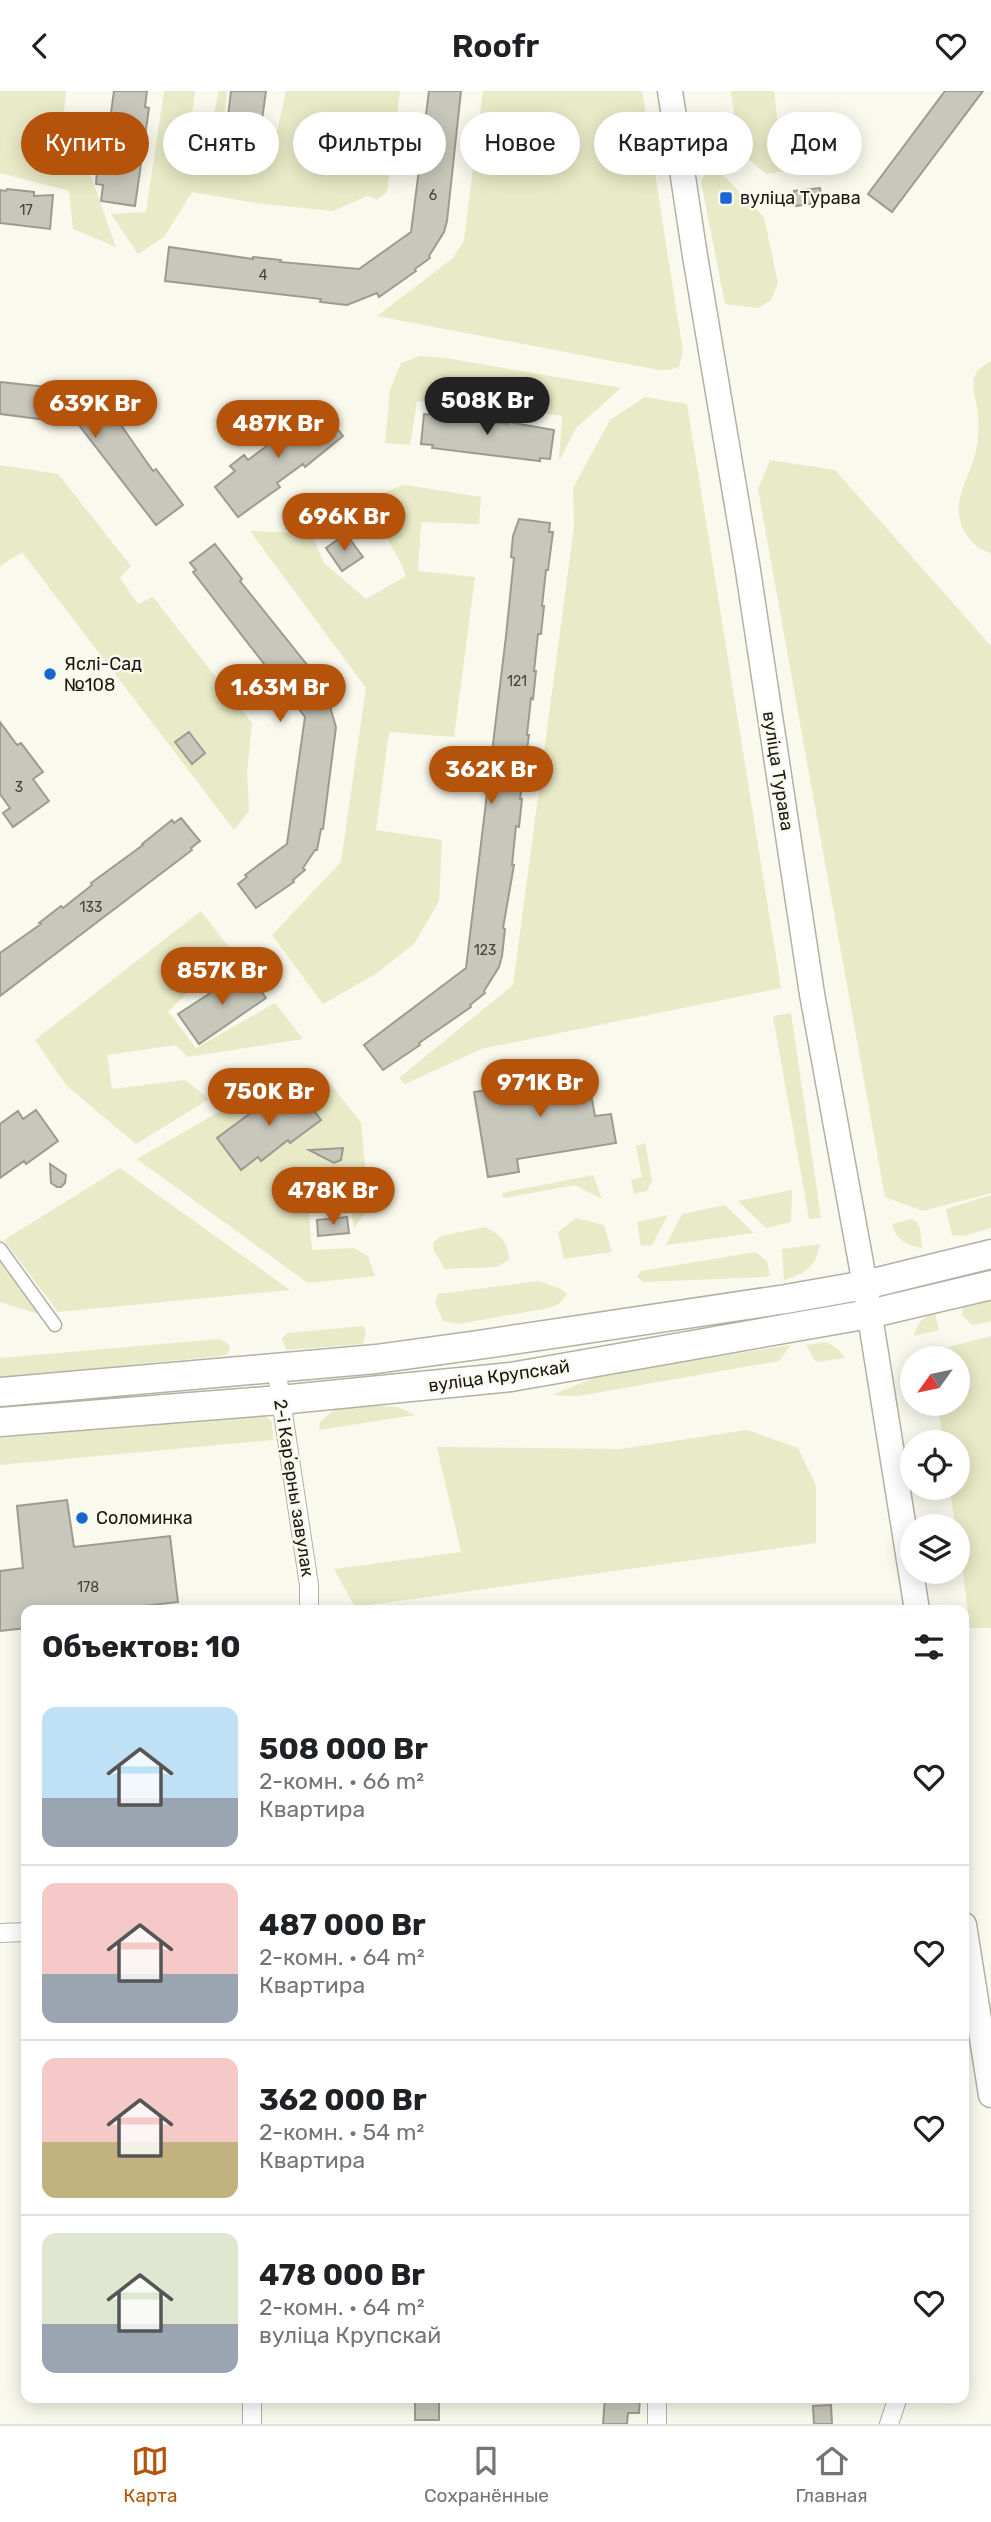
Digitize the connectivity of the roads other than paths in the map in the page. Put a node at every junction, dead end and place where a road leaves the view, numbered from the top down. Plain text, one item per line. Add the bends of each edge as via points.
1 (670, 91) edge
2 (0, 1249) edge
3 (991, 1254) edge
4 (865, 1285) junction
5 (991, 1285) edge
6 (869, 1314) junction
7 (55, 1325) dead end
8 (276, 1367) junction
9 (0, 1392) edge
10 (280, 1400) junction
11 (0, 1422) edge
12 (309, 1605) edge
13 (917, 1605) edge
14 (0, 1933) edge
15 (21, 1933) edge
16 (969, 1956) edge
17 (991, 2095) edge
18 (252, 2403) edge
19 (657, 2403) edge
20 (896, 2403) edge
21 (252, 2424) edge
22 (657, 2424) edge
23 (889, 2424) edge

1 - 4 main road, вуліца Турава via 812,995
2 - 7 street
3 - 4 main road, вуліца Крупскай
4 - 6 main road, вуліца Турава
4 - 8 main road, вуліца Крупскай via 478,1346
5 - 6 main road, вуліца Крупскай
6 - 10 main road, вуліца Крупскай via 511,1377
6 - 13 main road, вуліца Турава
8 - 9 main road, вуліца Крупскай
8 - 10 street, 2-і Карʼерны завулак
10 - 11 main road, вуліца Крупскай
10 - 12 street, 2-і Карʼерны завулак
14 - 15 street
16 - 17 main road
18 - 21 street
19 - 22 street
20 - 23 street

